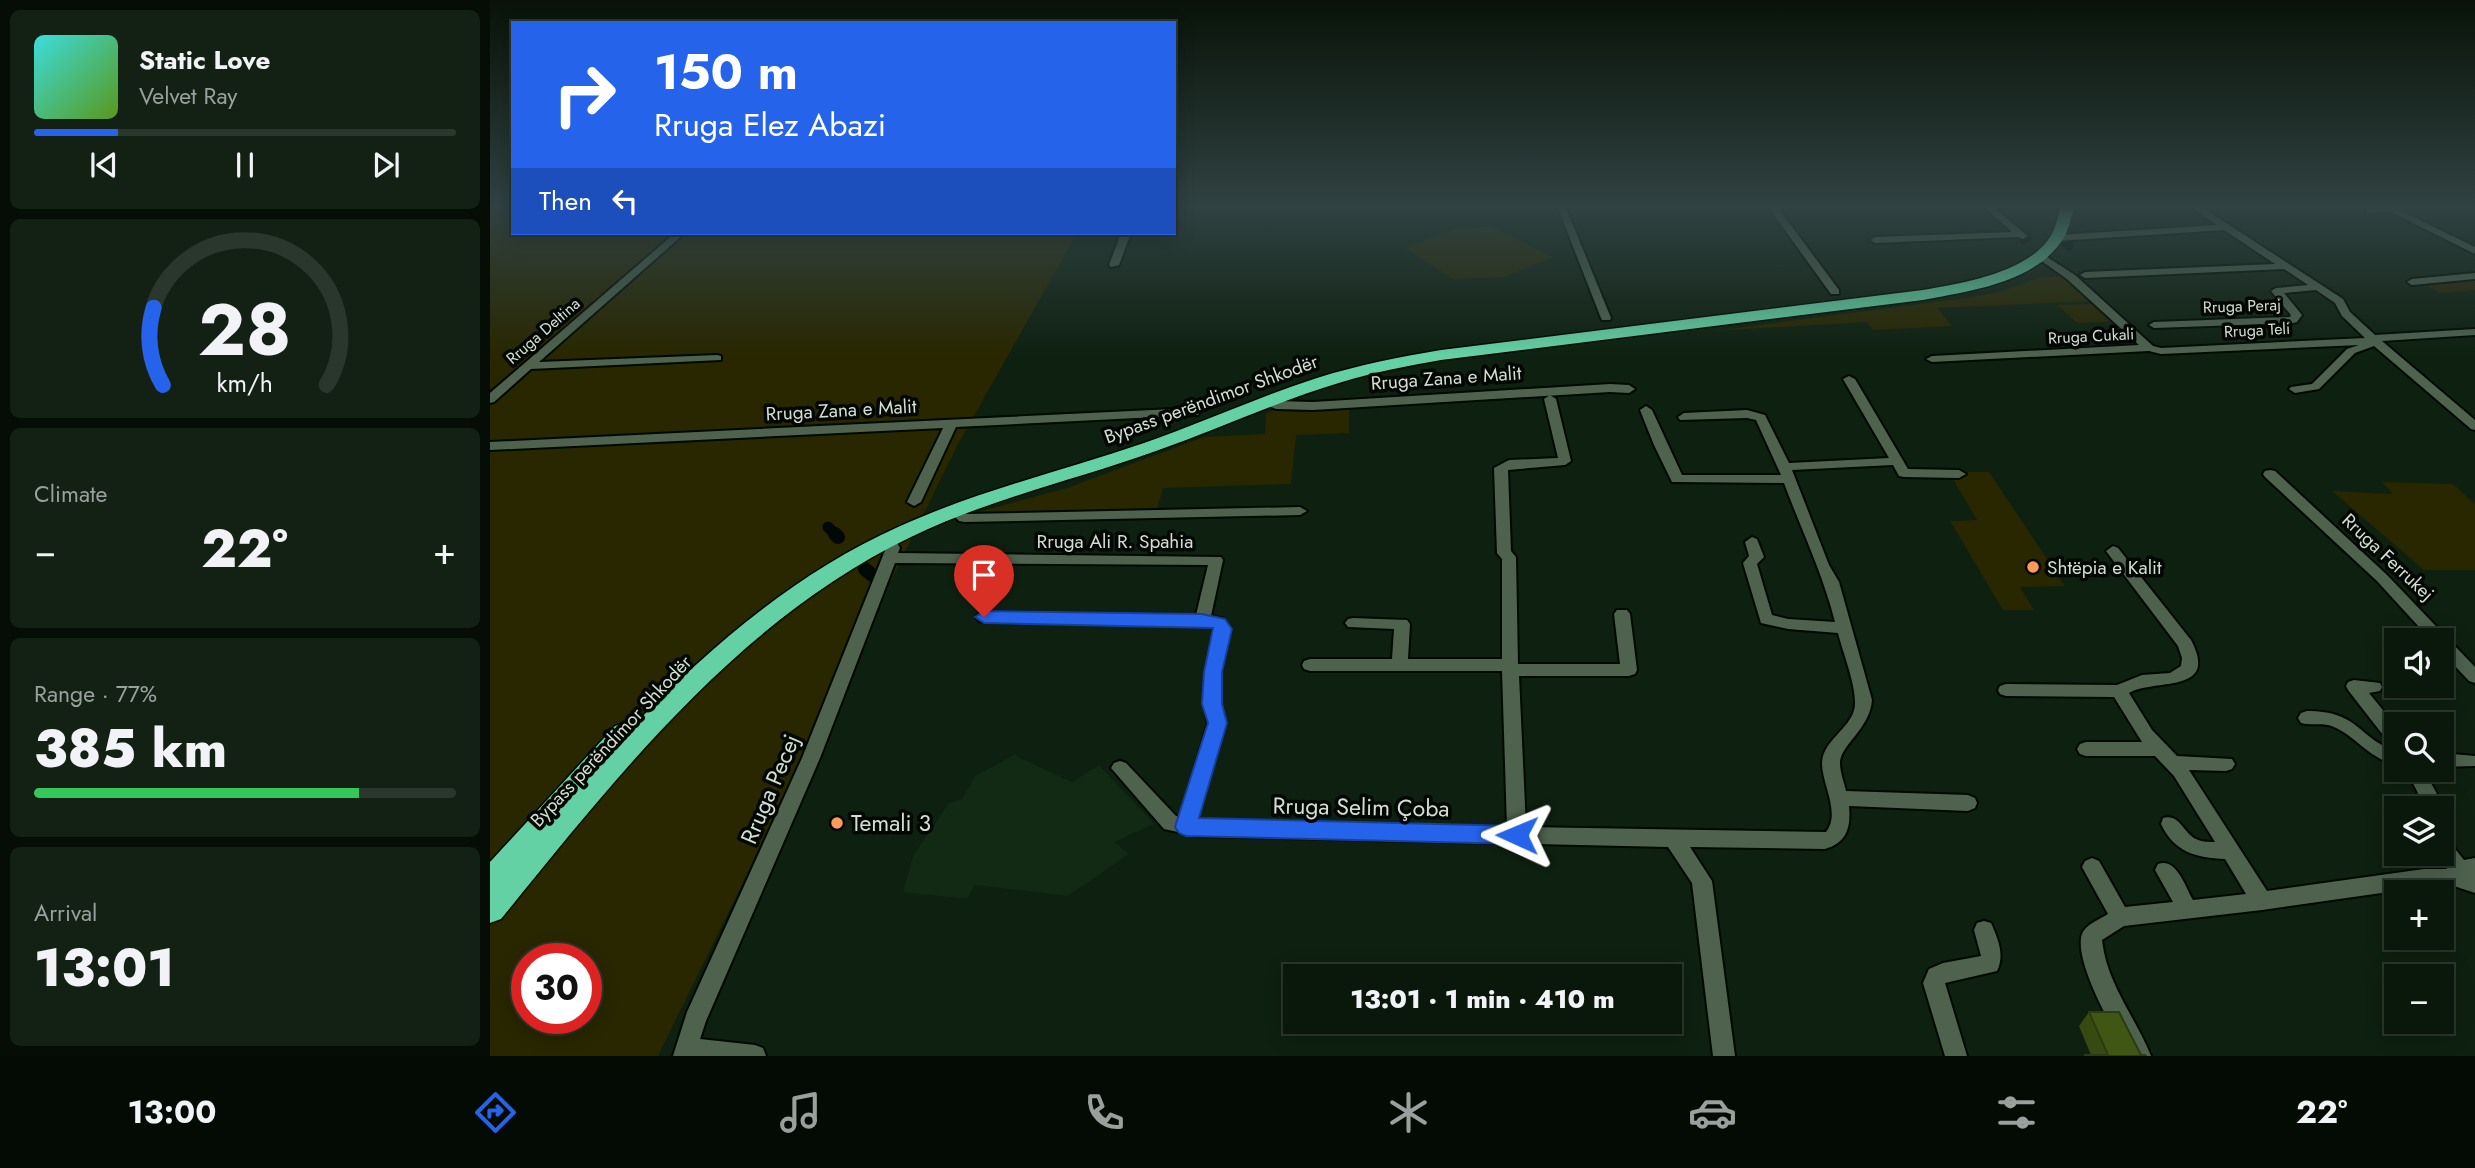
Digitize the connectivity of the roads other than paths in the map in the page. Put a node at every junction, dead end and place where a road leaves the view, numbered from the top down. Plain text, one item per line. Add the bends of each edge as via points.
1 (652, 257) edge
2 (1117, 257) edge
3 (1582, 257) edge
4 (1809, 257) edge
5 (2019, 257) edge
6 (2036, 257) edge
7 (2042, 257) edge
8 (2273, 257) edge
9 (1114, 265) dead end
10 (2285, 265) junction
11 (2085, 275) dead end
12 (2475, 276) edge
13 (2412, 282) dead end
14 (2318, 287) junction
15 (1835, 292) dead end
16 (1606, 318) dead end
17 (2154, 325) dead end
18 (2475, 332) edge
19 (2369, 339) junction
20 (2149, 348) junction
21 (717, 358) dead end
22 (1932, 359) dead end
23 (528, 366) junction
24 (1849, 379) dead end
25 (1629, 389) dead end
26 (2295, 389) dead end
27 (490, 399) edge
28 (1550, 399) dead end
29 (1266, 402) junction
30 (1646, 410) dead end
31 (1194, 412) dead end
32 (1684, 418) dead end
33 (952, 422) junction
34 (2475, 426) edge
35 (490, 446) edge
36 (1896, 461) junction
37 (1786, 473) junction
38 (1959, 474) dead end
39 (2270, 474) dead end
40 (914, 502) dead end
41 (956, 511) junction
42 (1300, 511) dead end
43 (1752, 542) dead end
44 (889, 549) junction
45 (2113, 551) dead end
46 (1622, 614) dead end
47 (984, 617) dead end
48 (1202, 620) junction
49 (1353, 623) dead end
50 (1845, 628) junction
51 (1400, 664) junction
52 (1310, 665) dead end
53 (1510, 667) junction
54 (2475, 676) edge
55 (2374, 687) dead end
56 (2006, 690) dead end
57 (2119, 691) junction
58 (2307, 718) dead end
59 (2384, 724) edge
60 (2086, 749) dead end
61 (2157, 749) junction
62 (2384, 755) edge
63 (2454, 760) edge
64 (2470, 761) dead end
65 (2174, 763) junction
66 (2226, 764) dead end
67 (1120, 768) dead end
68 (1838, 798) junction
69 (1968, 803) dead end
70 (2170, 824) dead end
71 (1186, 827) junction
72 (1517, 835) junction
73 (1673, 838) junction
74 (2227, 851) junction
75 (2092, 867) dead end
76 (2165, 870) dead end
77 (2463, 871) edge
78 (490, 883) edge
79 (2475, 884) edge
80 (2262, 901) junction
81 (490, 909) edge
82 (2188, 910) junction
83 (2120, 917) junction
84 (1984, 930) dead end
85 (686, 1053) edge
86 (755, 1056) edge
87 (1724, 1056) edge
88 (1956, 1056) edge
89 (2140, 1056) edge

1 - 23 street, Rruga Deltina
2 - 9 street
3 - 16 street
4 - 15 street
5 - 78 highway, Bypass perëndimor Shkodër via 1957,282 1460,346 1352,367 908,520 855,546 747,617 627,730
6 - 29 highway, Bypass perëndimor Shkodër via 1991,279 1949,290 1430,357 1344,376
7 - 20 street, Rruga Cukali via 2071,277
8 - 10 street
10 - 11 street
10 - 14 street
12 - 13 street
14 - 17 street, Rruga Peraj via 2276,292 2297,315 2293,320
14 - 19 street via 2339,301
18 - 19 street, Rruga Teli
19 - 20 street, Rruga Teli
19 - 26 street via 2369,345 2351,351 2315,387
19 - 34 street
20 - 22 street, Rruga Cukali
21 - 23 street
23 - 27 street, Rruga Deltina
24 - 36 street
25 - 29 street, Rruga Zana e Malit via 1312,405
28 - 53 street via 1565,461 1501,468 1504,553 1509,557
29 - 41 highway, Bypass perëndimor Shkodër via 1150,447
30 - 37 street via 1678,479
31 - 33 street, Rruga Zana e Malit
32 - 37 street, Rruga Selim Çoba via 1755,414
33 - 35 street, Rruga Zana e Malit
33 - 40 street
36 - 37 street
36 - 38 street via 1904,473
37 - 50 street, Rruga Selim Çoba via 1832,582
39 - 54 street, Rruga Ferrukej via 2382,578
41 - 42 street via 964,517
41 - 44 highway, Bypass perëndimor Shkodër
43 - 50 street via 1757,557 1750,563 1751,572 1766,619
44 - 48 street, Rruga Ali R. Spahia via 1216,560
44 - 81 highway, Bypass perëndimor Shkodër via 813,584 726,653 635,743
44 - 85 street, Rruga Pecej via 811,758 695,1020
45 - 57 street via 2179,634 2190,658 2189,669 2179,678 2133,683
46 - 53 street via 1629,670
47 - 48 street
48 - 71 street via 1219,623 1223,629 1213,672 1217,723
49 - 51 street via 1402,624
50 - 68 street, Rruga Selim Çoba via 1864,710 1860,722 1832,755
51 - 52 street
51 - 53 street
53 - 72 street
55 - 59 street via 2354,687
56 - 57 street
57 - 61 street
58 - 62 street via 2344,724
60 - 61 street
61 - 65 street
63 - 64 street
65 - 66 street
65 - 74 street
67 - 71 street via 1171,823
68 - 69 street
68 - 73 street, Rruga Selim Çoba via 1841,816 1833,838 1816,842
70 - 74 street via 2192,848
71 - 72 street, Rruga Selim Çoba
72 - 73 street, Rruga Selim Çoba
73 - 87 street via 1702,881
74 - 80 street
75 - 83 street
76 - 82 street
77 - 79 street
77 - 80 street
80 - 82 street
82 - 83 street
83 - 89 street via 2091,936 2092,954
84 - 88 street via 1990,964 1943,972 1934,983
85 - 86 street

